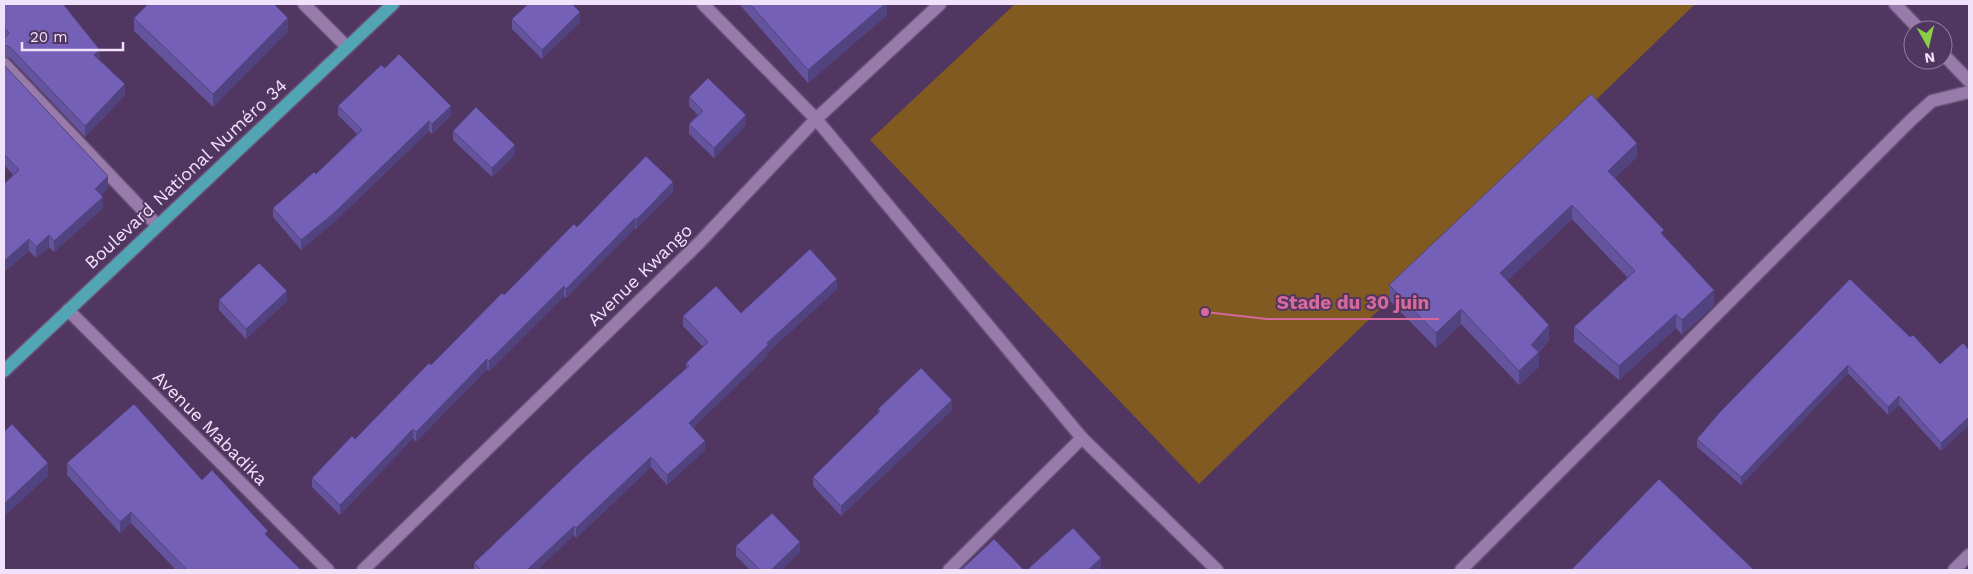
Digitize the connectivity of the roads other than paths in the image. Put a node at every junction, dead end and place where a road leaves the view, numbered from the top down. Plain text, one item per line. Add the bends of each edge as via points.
1 (304, 4) edge
2 (393, 4) edge
3 (703, 4) edge
4 (940, 4) edge
5 (1895, 4) edge
6 (1910, 20) edge
7 (347, 47) junction
8 (4, 64) edge
9 (1953, 64) edge
10 (1969, 81) edge
11 (1969, 92) edge
12 (816, 119) junction
13 (157, 225) junction
14 (68, 310) junction
15 (4, 370) edge
16 (1082, 438) junction
17 (1969, 554) edge
18 (328, 570) edge
19 (363, 570) edge
20 (949, 570) edge
21 (1217, 570) edge
22 (1461, 570) edge
23 (1954, 570) edge

1 - 7 street
2 - 7 main road, Boulevard National Numéro 34
3 - 12 street
4 - 12 street, Avenue Kwango
5 - 6 street
7 - 13 main road, Boulevard National Numéro 34
8 - 13 street
9 - 10 street
11 - 22 street via 1932,101 1911,120
12 - 16 street
12 - 19 street, Avenue Kwango via 699,243
13 - 14 main road, Boulevard National Numéro 34
14 - 15 main road, Boulevard National Numéro 34
14 - 18 street, Avenue Mabadika
16 - 20 street
16 - 21 street
17 - 23 street

